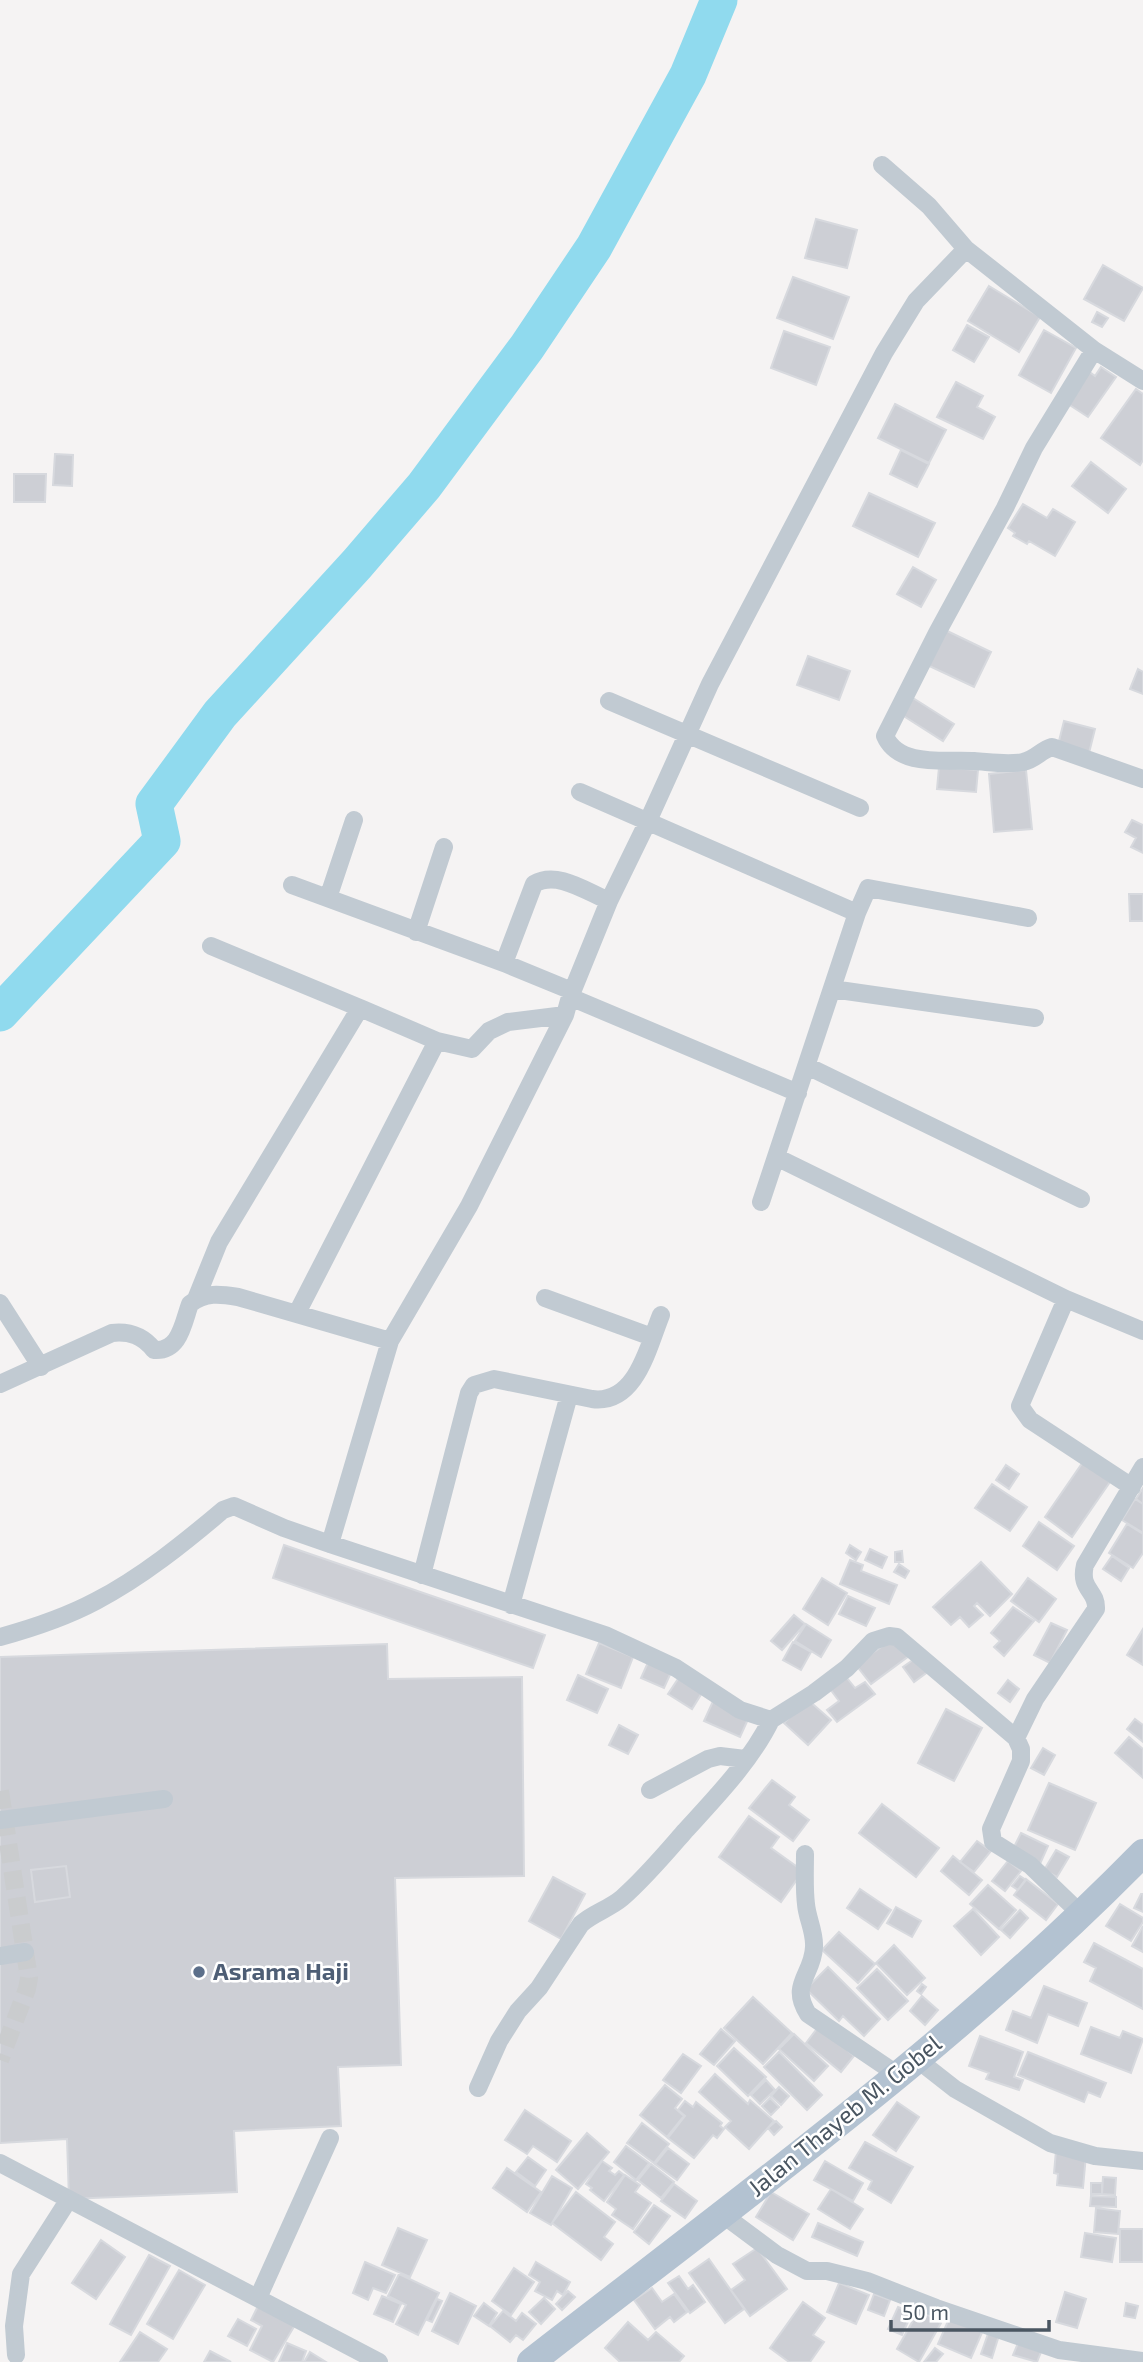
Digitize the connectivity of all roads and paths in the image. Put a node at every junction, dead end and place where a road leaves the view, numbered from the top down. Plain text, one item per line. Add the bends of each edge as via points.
1 (881, 165) dead end
2 (966, 248) junction
3 (1094, 350) junction
4 (1143, 381) edge
5 (609, 701) dead end
6 (687, 734) junction
7 (1143, 779) edge
8 (580, 792) dead end
9 (860, 808) dead end
10 (354, 820) dead end
11 (648, 821) junction
12 (444, 846) dead end
13 (292, 885) dead end
14 (328, 898) junction
15 (609, 901) junction
16 (858, 913) junction
17 (1028, 918) dead end
18 (416, 932) junction
19 (211, 946) dead end
20 (505, 963) junction
21 (832, 989) junction
22 (571, 994) junction
23 (360, 1008) junction
24 (565, 1015) junction
25 (1035, 1018) dead end
26 (438, 1041) junction
27 (807, 1066) junction
28 (798, 1093) junction
29 (776, 1157) junction
30 (1081, 1199) dead end
31 (761, 1202) dead end
32 (545, 1298) dead end
33 (196, 1299) junction
34 (1066, 1299) junction
35 (0, 1303) edge
36 (297, 1313) junction
37 (661, 1315) dead end
38 (1143, 1331) edge
39 (652, 1337) junction
40 (390, 1341) junction
41 (41, 1367) junction
42 (0, 1384) edge
43 (569, 1395) junction
44 (1143, 1467) edge
45 (1132, 1487) junction
46 (330, 1544) junction
47 (422, 1575) junction
48 (511, 1605) junction
49 (0, 1636) edge
50 (771, 1720) junction
51 (1016, 1738) junction
52 (745, 1759) junction
53 (650, 1790) dead end
54 (164, 1799) dead end
55 (0, 1820) edge
56 (1143, 1853) edge
57 (806, 1854) dead end
58 (1082, 1915) junction
59 (25, 1952) dead end
60 (0, 1955) edge
61 (908, 2068) junction
62 (478, 2088) dead end
63 (330, 2138) dead end
64 (1143, 2161) edge
65 (0, 2163) edge
66 (69, 2199) junction
67 (722, 2214) junction
68 (258, 2298) junction
69 (16, 2355) dead end
70 (1143, 2361) edge
71 (379, 2362) edge
72 (531, 2362) edge

1 - 2 street via 929,206
2 - 3 street
2 - 6 street via 916,301 884,353
3 - 4 street
3 - 7 street via 1034,448 885,736 896,751 933,762 1027,762 1052,747
5 - 6 street
6 - 9 street
6 - 11 street
8 - 11 street
10 - 14 street
11 - 15 street
11 - 16 street
12 - 18 street
13 - 14 street
14 - 18 street
15 - 20 street via 557,879 543,878 534,884
15 - 22 street
16 - 17 street via 868,888
16 - 21 street
18 - 20 street
19 - 23 street
20 - 22 street
21 - 25 street
21 - 27 street
22 - 24 street
22 - 28 street
23 - 26 street
23 - 33 street via 219,1242
24 - 26 street via 508,1022 489,1031 472,1049
24 - 40 street via 468,1206
26 - 36 street
27 - 28 street
27 - 30 street
28 - 29 street
29 - 31 street
29 - 34 street
32 - 39 street
33 - 36 street via 220,1294
33 - 41 street via 177,1340 160,1351 136,1335 112,1333
34 - 38 street
34 - 45 street via 1020,1406 1030,1420
35 - 41 street
36 - 40 street
37 - 39 street
39 - 43 street via 636,1377 620,1393 601,1401
40 - 46 street
41 - 42 street
43 - 47 street via 494,1379 474,1385
43 - 48 street
44 - 45 street
45 - 51 street via 1085,1565 1083,1581 1096,1609 1035,1699
46 - 47 street
46 - 49 street via 229,1507 96,1601
47 - 48 street
48 - 50 street via 605,1635 676,1668 740,1710
50 - 51 street via 847,1668 873,1641 895,1636
50 - 52 street
51 - 58 street via 1021,1760 991,1829 993,1842 1030,1865
52 - 53 street via 708,1759
52 - 62 street via 650,1871 616,1904 581,1924 499,2041
54 - 55 street
56 - 58 main road, Jalan Thayeb M. Gobel
57 - 61 street via 805,1901 814,1948 801,1983 803,2006 808,2014
58 - 61 main road, Jalan Thayeb M. Gobel
59 - 60 street
61 - 64 street via 1050,2143 1095,2156
61 - 67 main road, Jalan Thayeb M. Gobel
63 - 68 street
65 - 66 street
66 - 68 street
66 - 69 street via 21,2274 14,2326
67 - 70 street via 807,2271 827,2270 867,2281 1059,2350
67 - 72 main road, Jalan Thayeb M. Gobel
68 - 71 street

